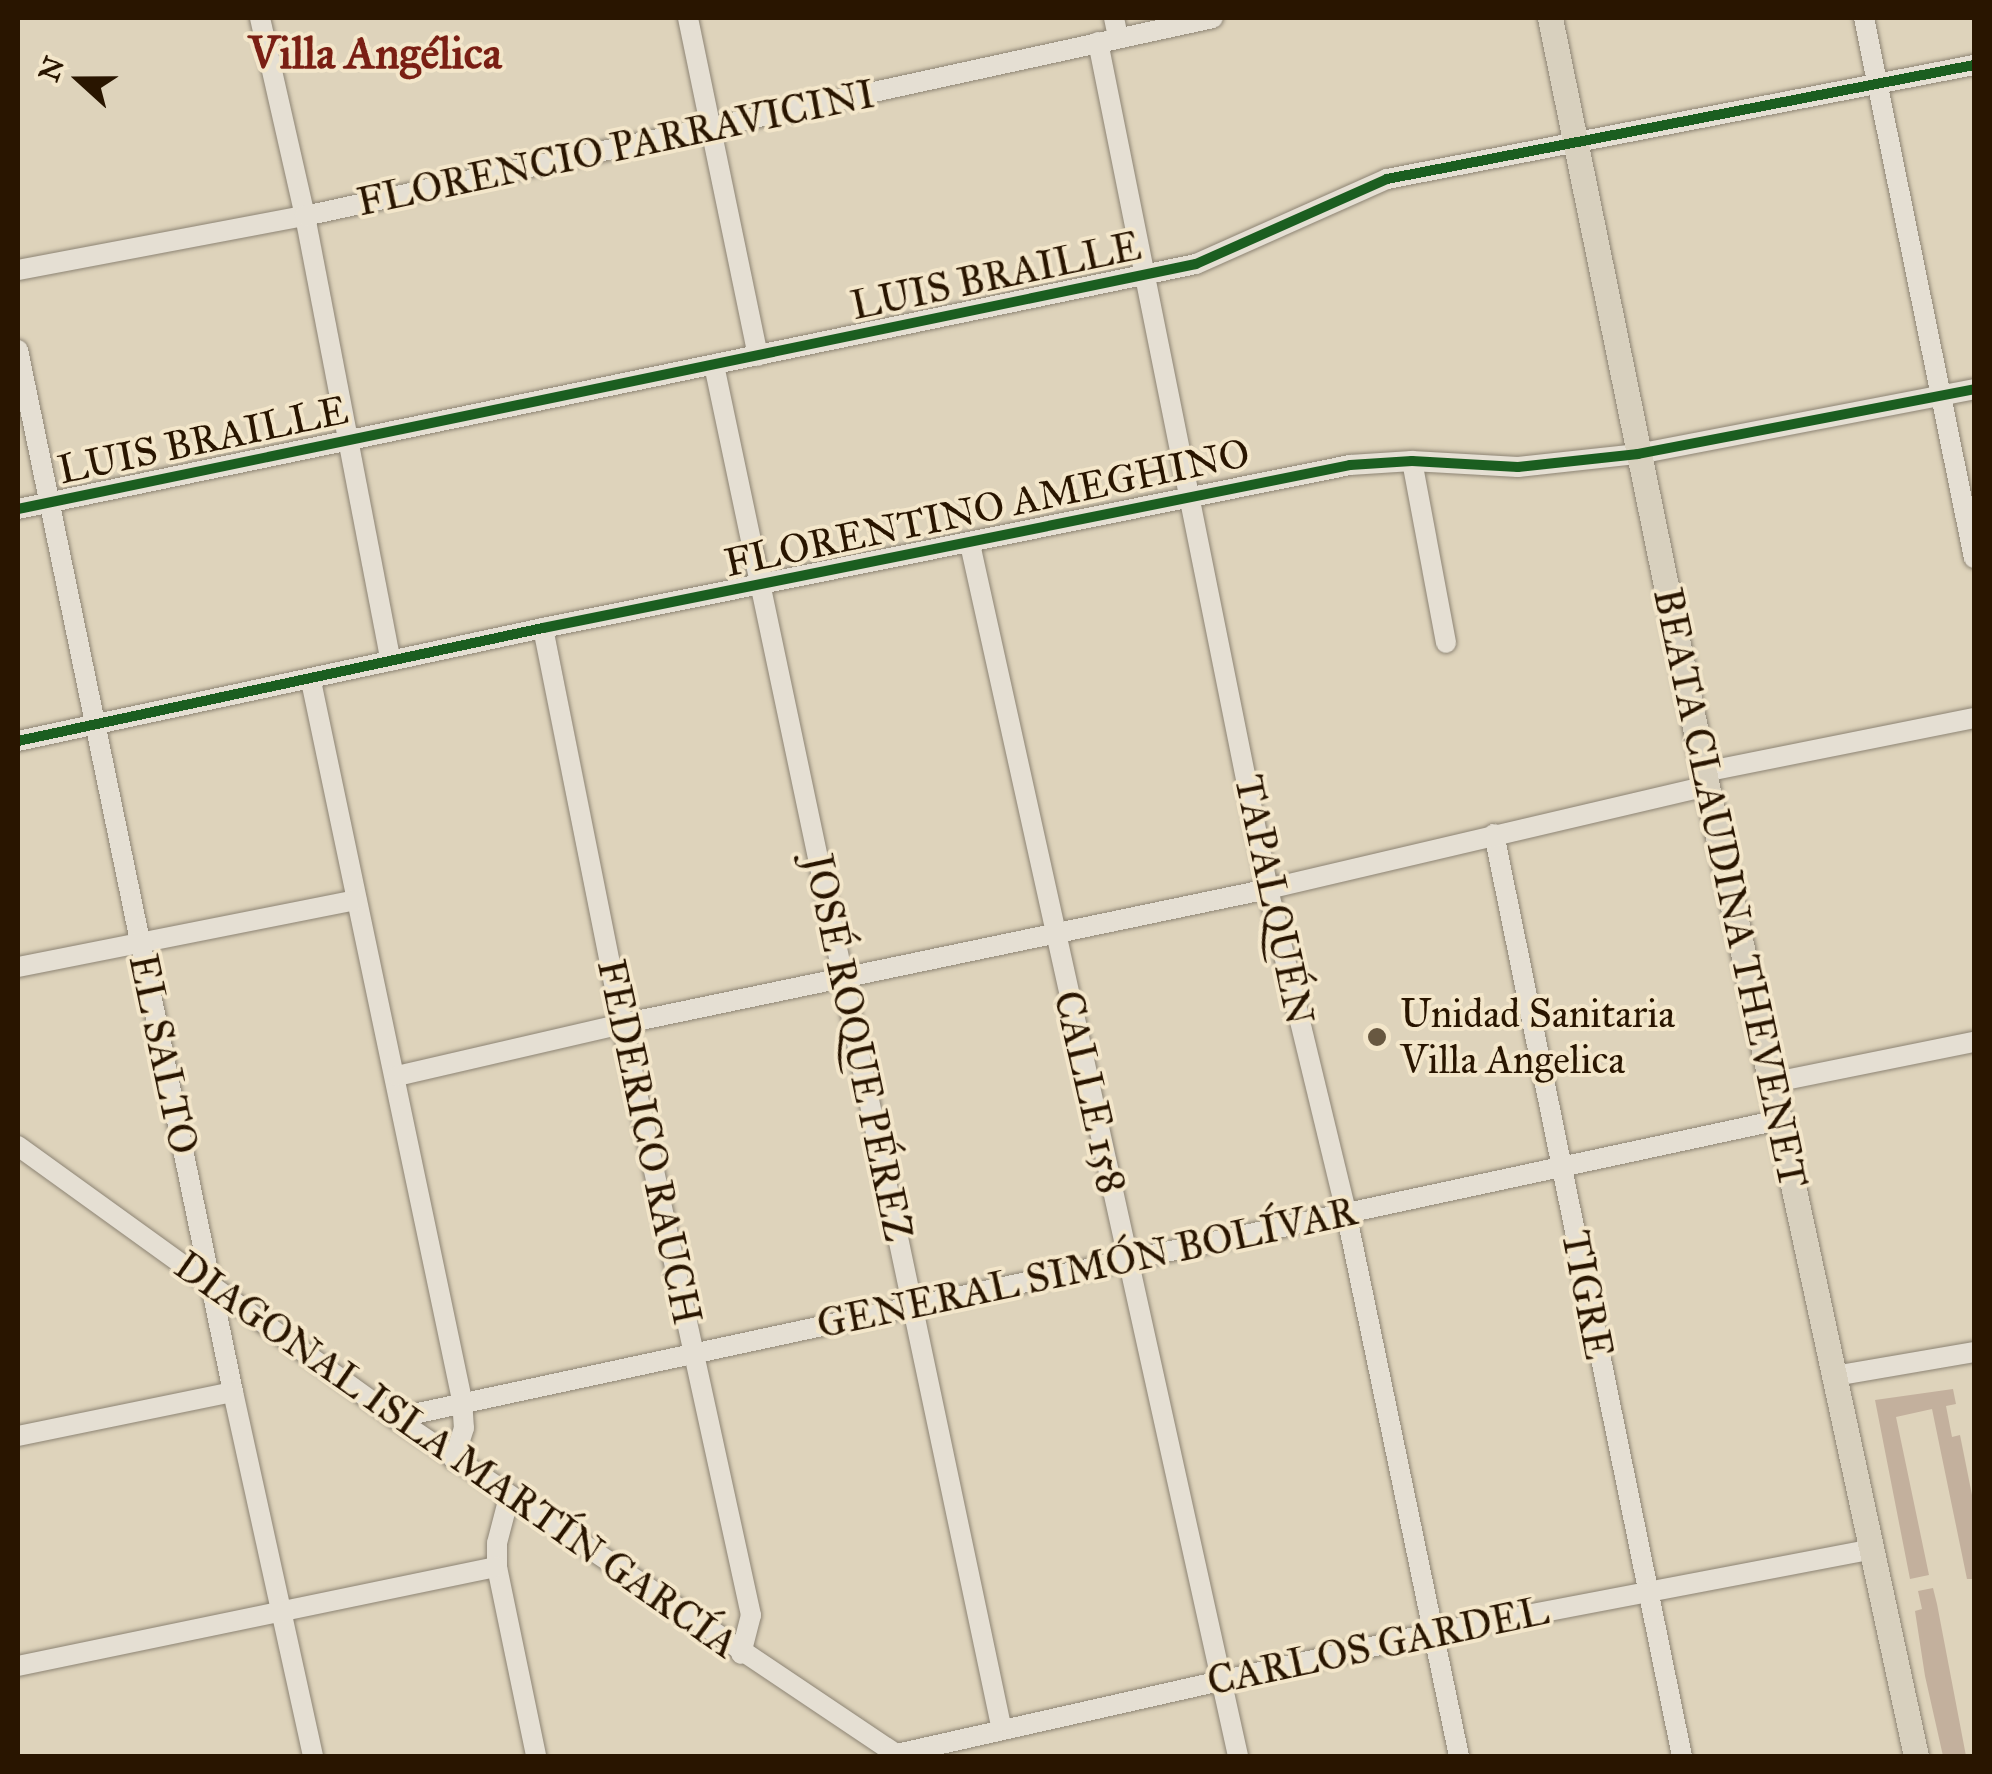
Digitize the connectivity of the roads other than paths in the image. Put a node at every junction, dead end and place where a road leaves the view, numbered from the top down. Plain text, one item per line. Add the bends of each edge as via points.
1 (260, 18) edge
2 (688, 18) edge
3 (1213, 18) edge
4 (1550, 18) edge
5 (1864, 18) edge
6 (1110, 32) edge
7 (1974, 65) edge
8 (1877, 83) junction
9 (711, 127) junction
10 (1576, 143) junction
11 (305, 216) junction
12 (18, 270) edge
13 (1144, 275) junction
14 (18, 350) edge
15 (758, 356) junction
16 (714, 366) junction
17 (1974, 389) edge
18 (1942, 395) junction
19 (348, 439) junction
20 (1638, 454) junction
21 (1412, 461) junction
22 (1190, 496) junction
23 (47, 504) junction
24 (18, 510) edge
25 (970, 544) junction
26 (1974, 558) edge
27 (760, 586) junction
28 (542, 628) junction
29 (1446, 642) dead end
30 (391, 661) junction
31 (311, 681) junction
32 (1974, 718) edge
33 (97, 725) junction
34 (18, 741) edge
35 (1706, 779) junction
36 (1494, 834) junction
37 (1268, 890) junction
38 (356, 900) junction
39 (1054, 936) junction
40 (140, 943) junction
41 (18, 968) edge
42 (843, 977) junction
43 (622, 1024) junction
44 (1974, 1042) edge
45 (397, 1076) junction
46 (1770, 1083) junction
47 (1779, 1120) junction
48 (18, 1146) edge
49 (1561, 1166) junction
50 (1346, 1212) junction
51 (1129, 1260) junction
52 (210, 1286) junction
53 (913, 1306) junction
54 (694, 1352) junction
55 (1974, 1352) edge
56 (1835, 1376) junction
57 (233, 1392) junction
58 (462, 1400) junction
59 (395, 1418) junction
60 (18, 1436) edge
61 (454, 1459) junction
62 (509, 1496) junction
63 (1872, 1549) junction
64 (497, 1567) junction
65 (1647, 1590) junction
66 (282, 1609) junction
67 (1433, 1632) junction
68 (741, 1654) junction
69 (18, 1666) edge
70 (1224, 1679) junction
71 (1002, 1730) junction
72 (313, 1756) edge
73 (536, 1756) edge
74 (893, 1756) edge
75 (1238, 1756) edge
76 (1459, 1756) edge
77 (1682, 1756) edge
78 (1916, 1756) edge

1 - 11 street
2 - 9 street
3 - 6 street, FLORENCIO PARRAVICINI
4 - 10 main road, BEATA CLAUDINA THEVENET
5 - 8 street
6 - 9 street, FLORENCIO PARRAVICINI
6 - 13 street, TAPALQUÉN
7 - 8 street, LUIS BRAILLE
8 - 10 street, LUIS BRAILLE
8 - 18 street
9 - 11 street, FLORENCIO PARRAVICINI
9 - 15 street
10 - 13 street, LUIS BRAILLE via 1387,180 1196,264
10 - 20 main road, BEATA CLAUDINA THEVENET
11 - 12 street, FLORENCIO PARRAVICINI
11 - 19 street
13 - 15 street, LUIS BRAILLE
13 - 22 street, TAPALQUÉN
14 - 23 street, EL SALTO
15 - 16 street, LUIS BRAILLE
16 - 19 street, LUIS BRAILLE
16 - 27 street, JOSÉ ROQUE PÉREZ
17 - 18 street, FLORENTINO AMEGHINO
18 - 20 street, FLORENTINO AMEGHINO
18 - 26 street
19 - 23 street, LUIS BRAILLE
19 - 30 street
20 - 21 street, FLORENTINO AMEGHINO via 1518,467
20 - 35 main road, BEATA CLAUDINA THEVENET
21 - 22 street, FLORENTINO AMEGHINO via 1350,465
21 - 29 street
22 - 25 street, FLORENTINO AMEGHINO
22 - 37 street, TAPALQUÉN
23 - 24 street, LUIS BRAILLE
23 - 33 street, EL SALTO
25 - 27 street, FLORENTINO AMEGHINO
25 - 39 street, CALLE 158
27 - 28 street, FLORENTINO AMEGHINO
27 - 42 street, JOSÉ ROQUE PÉREZ
28 - 30 street, FLORENTINO AMEGHINO
28 - 43 street, FEDERICO RAUCH
30 - 31 street, FLORENTINO AMEGHINO
31 - 33 street, FLORENTINO AMEGHINO
31 - 38 street
32 - 35 street
33 - 34 street, FLORENTINO AMEGHINO
33 - 40 street, EL SALTO
35 - 36 street
35 - 46 main road, BEATA CLAUDINA THEVENET
36 - 37 street
36 - 49 street, TIGRE
37 - 39 street
37 - 50 street, TAPALQUÉN
38 - 40 street
38 - 45 street
39 - 42 street
39 - 51 street, CALLE 158
40 - 41 street
40 - 52 street, EL SALTO
42 - 43 street
42 - 53 street, JOSÉ ROQUE PÉREZ
43 - 45 street
43 - 54 street, FEDERICO RAUCH
44 - 46 street
45 - 58 street
46 - 47 main road, BEATA CLAUDINA THEVENET
47 - 49 street, GENERAL SIMÓN BOLÍVAR
47 - 56 main road, BEATA CLAUDINA THEVENET
48 - 52 street, DIAGONAL ISLA MARTÍN GARCÍA
49 - 50 street, GENERAL SIMÓN BOLÍVAR
49 - 65 street, TIGRE
50 - 51 street, GENERAL SIMÓN BOLÍVAR
50 - 67 street, TAPALQUÉN
51 - 53 street, GENERAL SIMÓN BOLÍVAR
51 - 70 street, CALLE 158
52 - 57 street, EL SALTO
52 - 59 street, DIAGONAL ISLA MARTÍN GARCÍA
53 - 54 street, GENERAL SIMÓN BOLÍVAR
53 - 71 street, JOSÉ ROQUE PÉREZ
54 - 58 street, GENERAL SIMÓN BOLÍVAR
54 - 68 street, FEDERICO RAUCH via 751,1615
55 - 56 street
56 - 63 main road, BEATA CLAUDINA THEVENET
57 - 60 street
57 - 66 street, EL SALTO
58 - 59 street, GENERAL SIMÓN BOLÍVAR
58 - 61 street via 464,1428
59 - 61 street, DIAGONAL ISLA MARTÍN GARCÍA
61 - 62 street, DIAGONAL ISLA MARTÍN GARCÍA
62 - 64 street
62 - 68 street, DIAGONAL ISLA MARTÍN GARCÍA
63 - 65 street, CARLOS GARDEL
63 - 78 main road, BEATA CLAUDINA THEVENET
64 - 66 street
64 - 73 street
65 - 67 street, CARLOS GARDEL
65 - 77 street, TIGRE
66 - 69 street
66 - 72 street, EL SALTO
67 - 70 street, CARLOS GARDEL
67 - 76 street, TAPALQUÉN
68 - 74 street, DIAGONAL ISLA MARTÍN GARCÍA
70 - 71 street, CARLOS GARDEL
70 - 75 street, CALLE 158
71 - 74 street, CARLOS GARDEL

